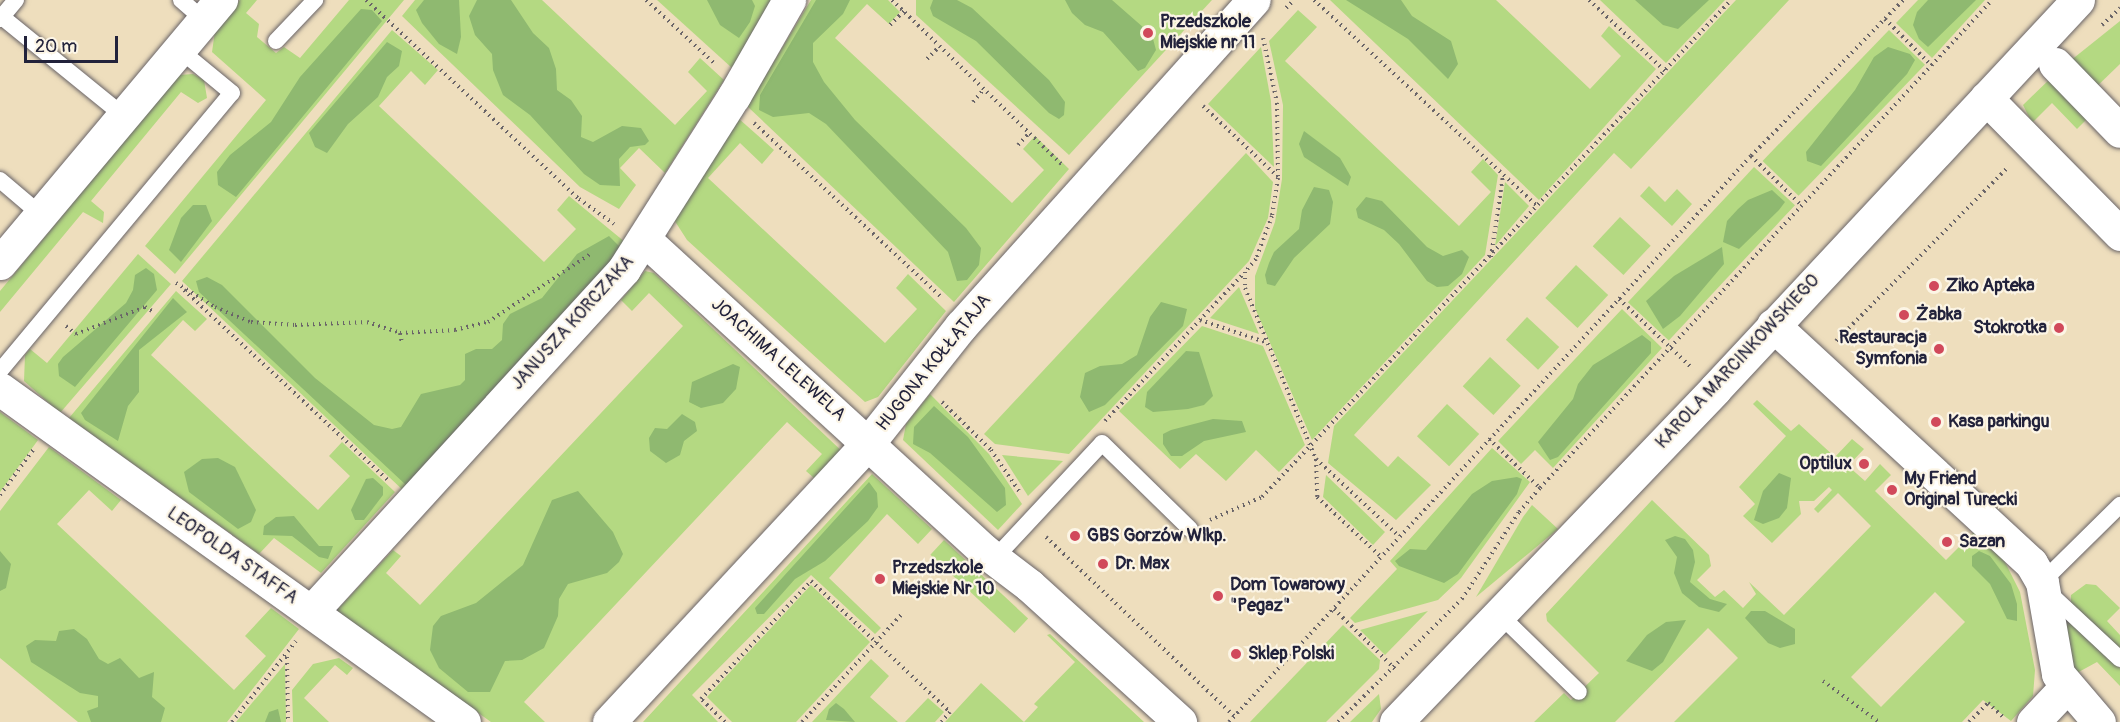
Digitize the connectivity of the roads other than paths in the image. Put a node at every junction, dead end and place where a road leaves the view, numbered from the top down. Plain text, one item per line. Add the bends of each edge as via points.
1 (16, 0) edge
2 (315, 0) edge
3 (789, 0) edge
4 (1254, 0) edge
5 (2078, 0) edge
6 (202, 7) edge
7 (1, 18) edge
8 (276, 41) dead end
9 (180, 50) junction
10 (2055, 64) dead end
11 (1986, 98) junction
12 (124, 116) junction
13 (2120, 131) edge
14 (0, 180) edge
15 (40, 214) junction
16 (2120, 234) edge
17 (644, 239) junction
18 (0, 263) edge
19 (1773, 325) junction
20 (0, 371) edge
21 (0, 389) edge
22 (869, 442) junction
23 (2120, 505) edge
24 (1190, 529) road end
25 (994, 559) junction
26 (2042, 584) junction
27 (312, 611) junction
28 (1500, 615) junction
29 (2120, 659) edge
30 (2066, 687) junction
31 (1579, 692) dead end
32 (464, 722) edge
33 (609, 722) edge
34 (1180, 722) edge
35 (1396, 722) edge
36 (2033, 722) edge
37 (2099, 722) edge

1 - 7 lane
2 - 8 lane
3 - 17 street, JANUSZA KORCZAKA
4 - 22 street, HUGONA KOŁŁĄTAJA via 961,326
5 - 11 street, KAROLA MARCINKOWSKIEGO
6 - 9 street
7 - 12 lane
9 - 12 street
9 - 20 lane via 232,93
10 - 13 street
11 - 16 street
11 - 19 street, KAROLA MARCINKOWSKIEGO
12 - 15 street
14 - 15 lane
15 - 18 street
17 - 22 street, JOACHIMA LELEWELA
17 - 27 street, JANUSZA KORCZAKA via 610,286
19 - 26 street via 2025,558
19 - 28 street, KAROLA MARCINKOWSKIEGO
21 - 27 street, LEOPOLDA STAFFA via 49,428
22 - 25 street, JOACHIMA LELEWELA
22 - 33 street, HUGONA KOŁŁĄTAJA
23 - 26 lane
24 - 25 lane via 1102,444
25 - 34 street, JOACHIMA LELEWELA via 1029,585
26 - 29 lane
26 - 30 street via 2050,648
27 - 32 street, LEOPOLDA STAFFA
28 - 31 lane
28 - 35 street, KAROLA MARCINKOWSKIEGO
30 - 36 street
30 - 37 street

